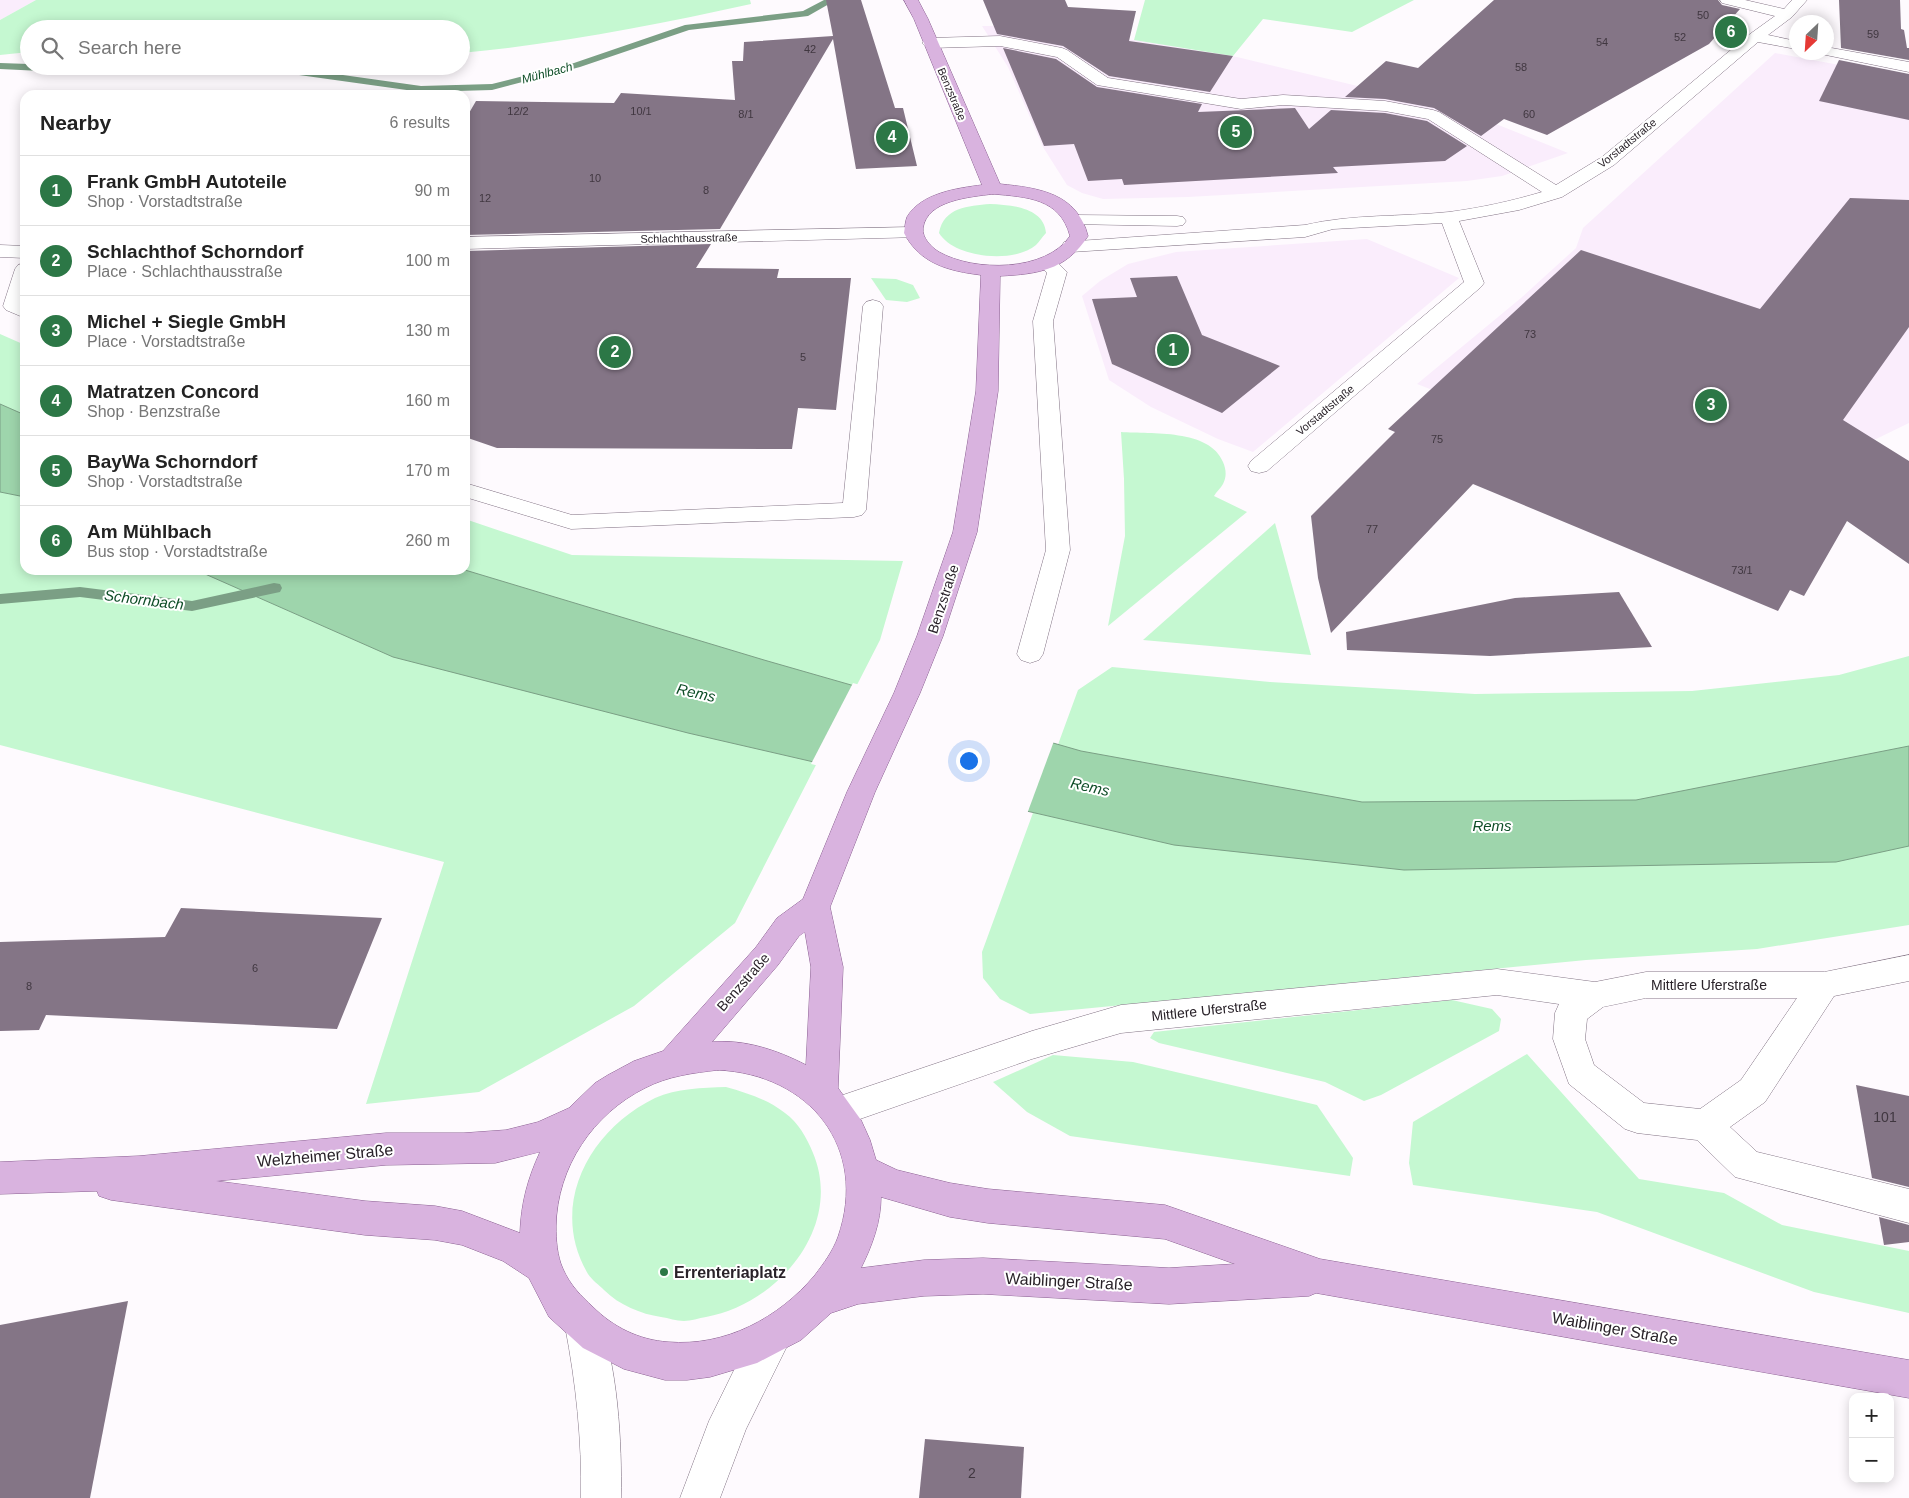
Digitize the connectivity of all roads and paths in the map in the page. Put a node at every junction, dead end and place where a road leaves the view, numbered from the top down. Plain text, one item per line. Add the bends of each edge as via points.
1 (910, 0) edge
2 (1727, 0) edge
3 (1800, 0) edge
4 (1787, 14) junction
5 (1755, 36) junction
6 (930, 43) junction
7 (1789, 43) edge
8 (1834, 53) edge
9 (1909, 67) edge
10 (992, 189) junction
11 (1556, 193) junction
12 (1449, 217) junction
13 (1075, 220) junction
14 (1333, 224) junction
15 (913, 233) junction
16 (470, 243) edge
17 (1071, 246) junction
18 (0, 251) edge
19 (20, 252) edge
20 (1047, 263) junction
21 (990, 271) junction
22 (20, 284) edge
23 (873, 306) dead end
24 (20, 310) edge
25 (1259, 466) dead end
26 (470, 492) edge
27 (1030, 654) dead end
28 (815, 907) junction
29 (1909, 968) edge
30 (1824, 985) junction
31 (1595, 995) junction
32 (675, 1061) junction
33 (829, 1102) junction
34 (582, 1118) junction
35 (1704, 1125) junction
36 (862, 1170) junction
37 (0, 1178) edge
38 (63, 1178) junction
39 (1909, 1206) edge
40 (543, 1266) junction
41 (1320, 1278) junction
42 (820, 1298) junction
43 (584, 1326) junction
44 (773, 1336) junction
45 (1909, 1379) edge
46 (601, 1498) edge
47 (700, 1498) edge

1 - 6 main road, Benzstraße
2 - 4 street
3 - 4 street, Vorstadtstraße
4 - 5 street, Vorstadtstraße
5 - 7 street
5 - 11 street, Vorstadtstraße via 1608,161
6 - 10 main road, Benzstraße
6 - 11 street via 1000,41 1044,49 1062,53 1103,82 1241,104 1283,100 1385,106 1433,115
8 - 9 street
10 - 13 main road via 1024,192 1048,199 1067,210
10 - 15 main road via 962,192 932,204 917,217
11 - 12 street, Vorstadtstraße via 1519,205
12 - 14 street, Vorstadtstraße
12 - 25 street, Vorstadtstraße via 1474,283
13 - 14 street, Vorstadtstraße via 1156,222 1301,218
13 - 17 main road via 1079,236
14 - 17 street, Vorstadtstraße via 1306,231
15 - 16 street, Schlachthausstraße
15 - 21 main road via 920,246 935,257 961,267
17 - 20 main road via 1065,254
18 - 19 street
20 - 21 main road
20 - 27 street via 1057,272 1043,322 1058,550
21 - 28 main road, Benzstraße via 987,391 965,532 930,636 861,792
22 - 24 street via 13,306
23 - 26 street via 854,510 571,522
28 - 32 main road, Benzstraße via 788,928
28 - 33 main road via 827,967
29 - 30 street, Mittlere Uferstraße
30 - 31 street, Mittlere Uferstraße via 1646,985
30 - 35 street via 1754,1091
31 - 33 street, Mittlere Uferstraße via 1497,982 1121,1019
31 - 35 street, Mittlere Uferstraße via 1571,1013 1569,1039 1581,1074 1637,1118
32 - 33 main road via 718,1056 760,1061 793,1074
32 - 34 main road via 617,1087
33 - 36 main road via 844,1120 857,1148
34 - 38 main road, Welzheimer Straße via 547,1133 497,1147 386,1148
34 - 40 main road via 561,1144 542,1188 537,1236
35 - 39 street via 1747,1166
36 - 41 main road, Waiblinger Straße via 892,1185 950,1200 1165,1222
36 - 42 main road via 857,1235 842,1268
37 - 38 main road, Welzheimer Straße
38 - 40 main road, Welzheimer Straße via 365,1218 435,1223 462,1228 515,1248
40 - 43 main road via 559,1300
41 - 42 main road, Waiblinger Straße via 1169,1286 983,1276 924,1278 858,1286
41 - 45 main road, Waiblinger Straße
42 - 44 main road
43 - 44 main road via 612,1346 664,1361 700,1360 738,1352
43 - 46 street via 598,1399
44 - 47 street via 726,1426

